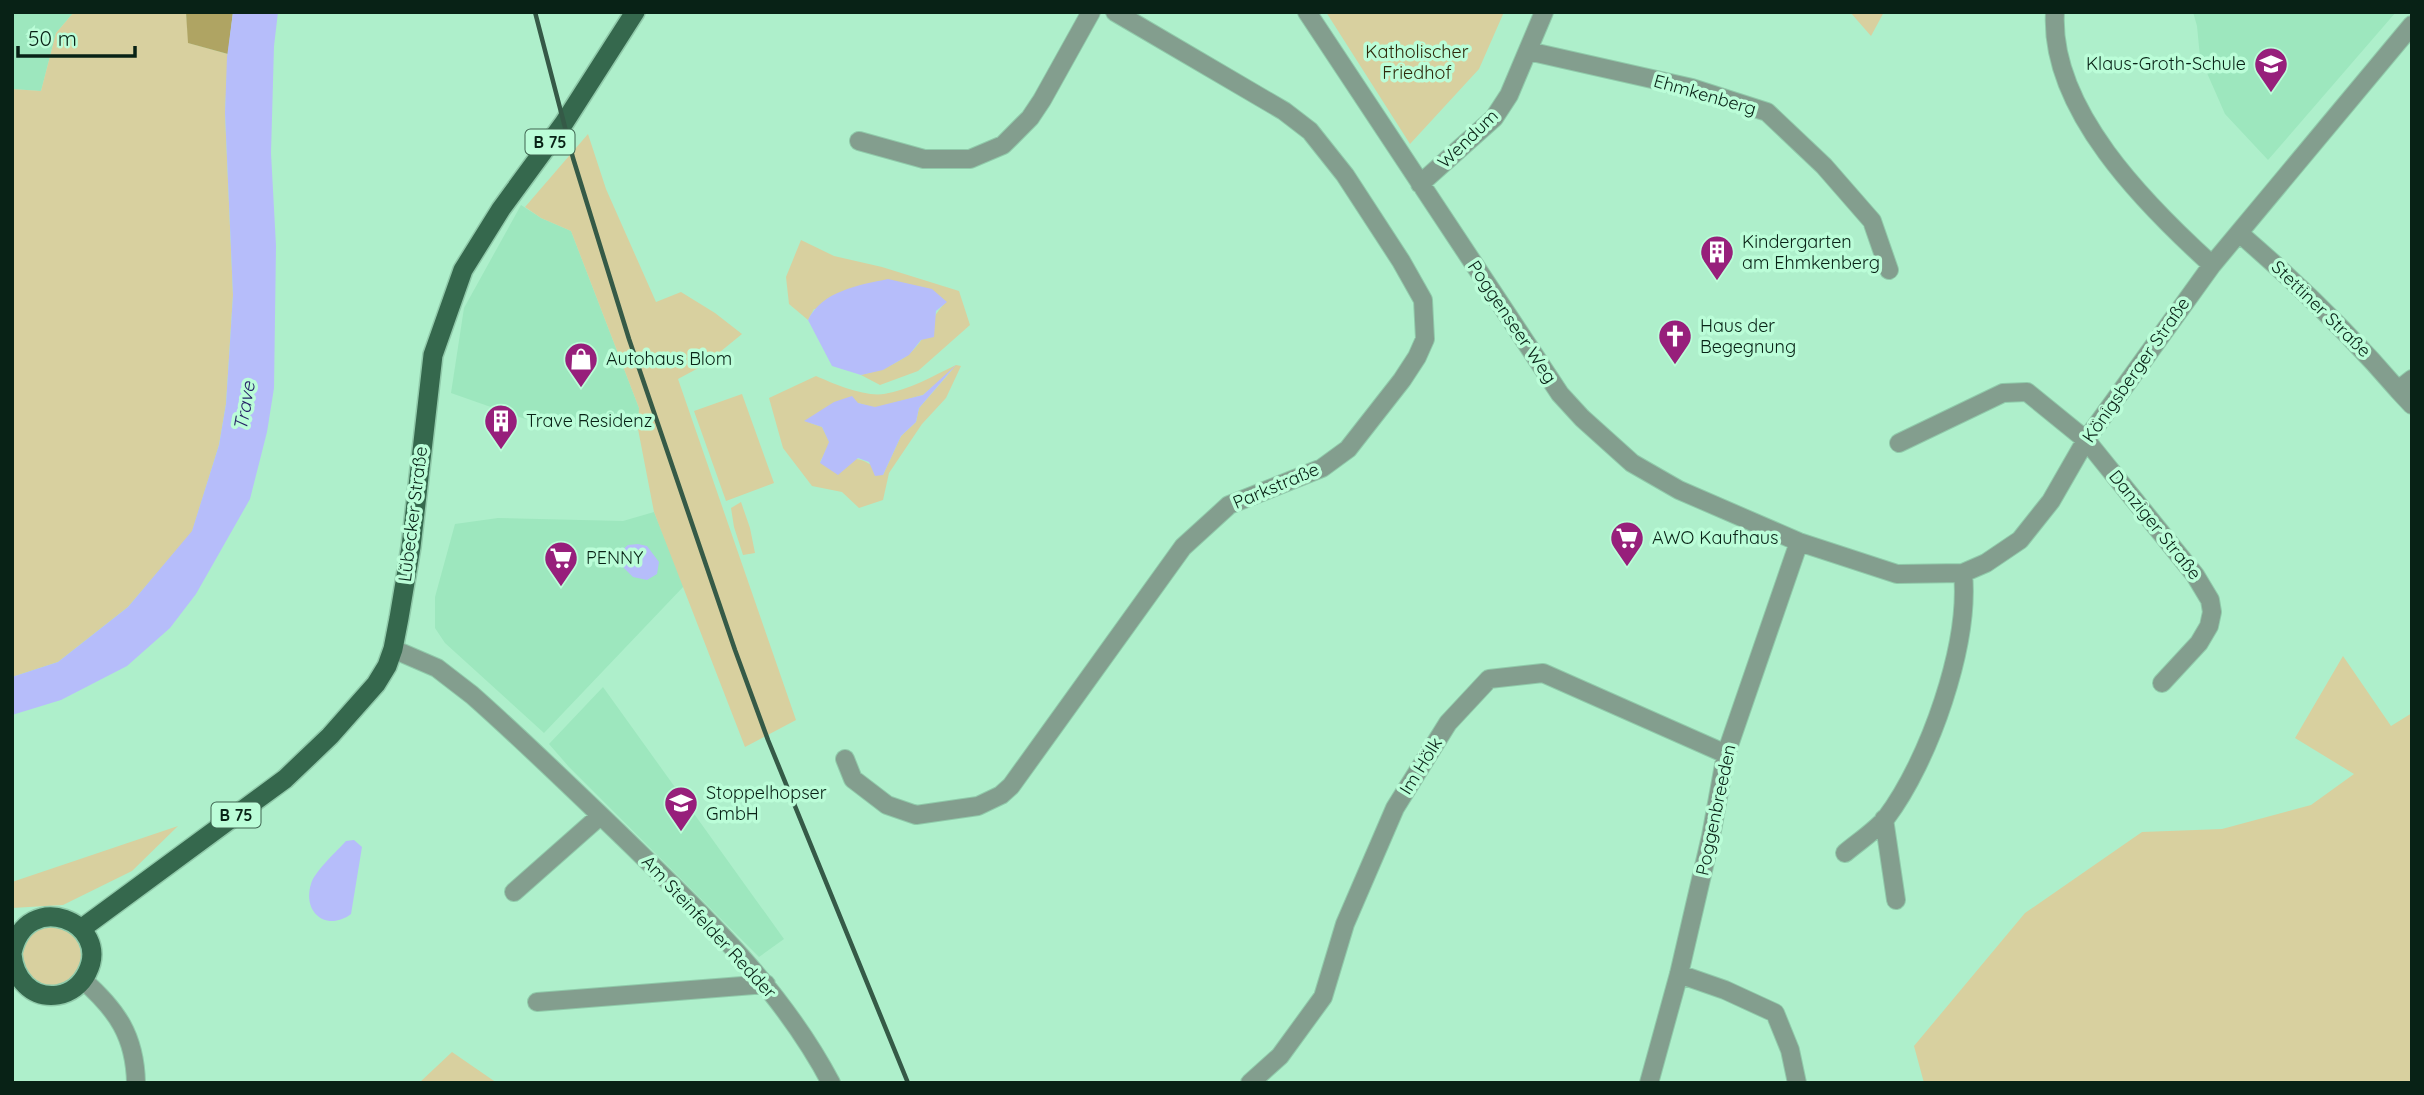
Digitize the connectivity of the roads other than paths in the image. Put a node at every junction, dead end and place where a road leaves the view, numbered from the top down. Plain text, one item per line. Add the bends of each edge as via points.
1 (635, 12) edge
2 (1091, 12) edge
3 (1115, 12) edge
4 (1307, 12) edge
5 (1544, 12) edge
6 (2055, 12) edge
7 (2412, 26) edge
8 (1528, 51) junction
9 (859, 141) dead end
10 (1420, 184) junction
11 (2239, 233) junction
12 (2212, 265) junction
13 (1889, 270) dead end
14 (2405, 384) edge
15 (2412, 405) edge
16 (2085, 440) junction
17 (1899, 443) dead end
18 (1799, 542) junction
19 (1963, 573) junction
20 (393, 649) junction
21 (2162, 682) dead end
22 (1726, 754) junction
23 (845, 759) dead end
24 (600, 816) junction
25 (1884, 819) junction
26 (1844, 853) dead end
27 (514, 892) dead end
28 (1896, 900) dead end
29 (81, 929) junction
30 (12, 953) edge
31 (1679, 974) junction
32 (15, 977) edge
33 (83, 980) junction
34 (766, 984) junction
35 (537, 1002) dead end
36 (136, 1083) edge
37 (831, 1083) edge
38 (1250, 1083) edge
39 (1649, 1083) edge
40 (1797, 1083) edge

1 - 20 main road, Lübecker Straße / B 75 via 463,270 433,355 411,548
2 - 9 street via 1042,100 1003,145 970,159 924,159
3 - 23 street, Parkstraße via 1310,131 1345,175 1423,300 1425,339 1402,380 1348,449 1322,468 1229,505 1183,547 1001,795 978,806 916,815 887,804 853,779
4 - 10 street, Poggenseer Weg
5 - 8 street, Wendum
6 - 12 street via 2053,32 2075,104 2105,150 2161,216
7 - 11 street, Königsberger Straße
8 - 10 street, Wendum via 1509,95 1493,118
8 - 13 street, Ehmkenberg via 1692,88 1767,112 1824,166 1872,221
10 - 18 street, Poggenseer Weg via 1560,394 1606,441 1664,483
11 - 12 street, Königsberger Straße
11 - 14 street, Stettiner Straße
12 - 16 street, Königsberger Straße
14 - 15 street, Stettiner Straße
16 - 17 street via 2027,392 2003,393
16 - 19 street, Königsberger Straße via 2050,501 2020,540
16 - 21 street, Danziger Straße via 2196,575 2210,600 2209,625 2199,643
18 - 19 street, Königsberger Straße via 1897,574
18 - 22 street, Poggenbreeden
19 - 25 street via 1965,596 1958,648 1934,728 1910,779
20 - 24 street, Am Steinfelder Redder via 437,668 472,695
20 - 29 main road, Lübecker Straße / B 75 via 376,684 285,779
22 - 31 street, Poggenbreeden
22 - 38 street, Im Hölk via 1543,673 1489,679 1448,723 1395,808 1345,924 1323,997 1280,1056
24 - 27 street
24 - 34 street, Am Steinfelder Redder
25 - 26 street
25 - 28 street
29 - 30 main road via 60,917 42,917 23,929
29 - 33 main road via 91,954
30 - 32 main road
31 - 39 street, Poggenbreeden
31 - 40 street via 1774,1013
32 - 33 main road via 33,991 49,995 68,992
33 - 36 street via 124,1028 133,1052
34 - 35 street
34 - 37 street, Am Steinfelder Redder

